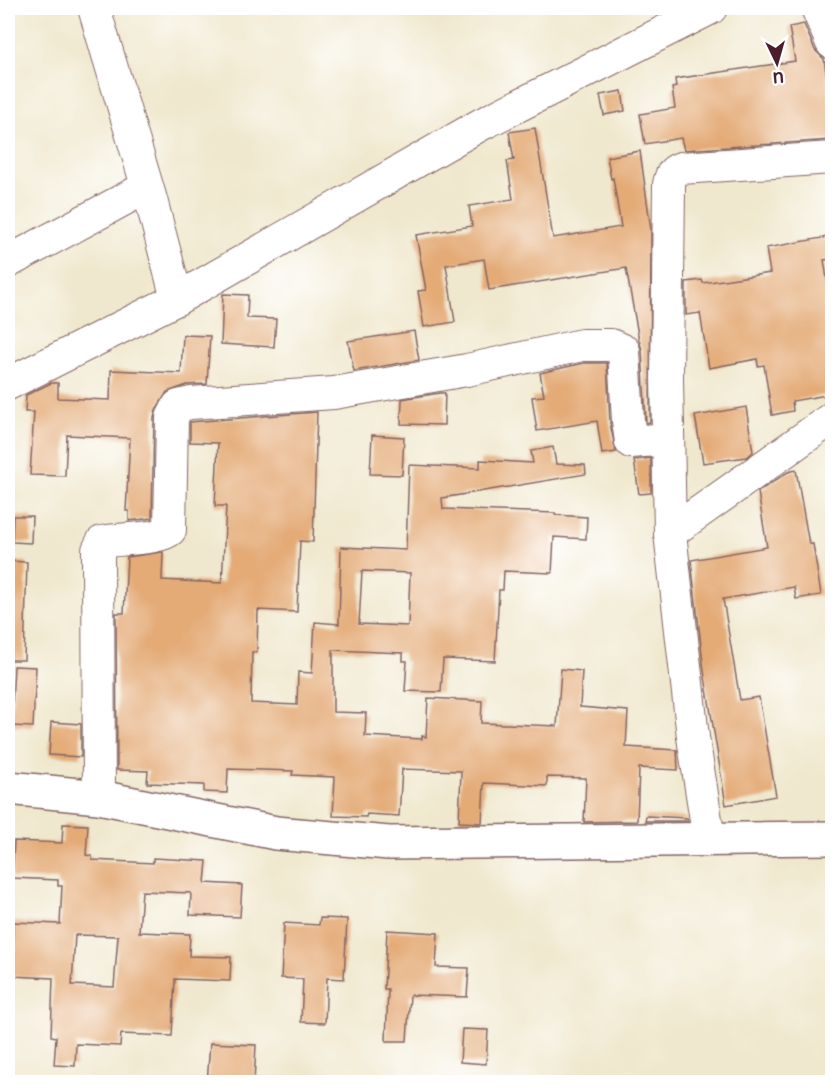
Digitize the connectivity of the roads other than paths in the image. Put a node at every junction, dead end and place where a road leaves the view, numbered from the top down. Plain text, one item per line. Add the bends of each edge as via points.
1 (94, 8) edge
2 (711, 8) edge
3 (817, 8) edge
4 (832, 43) edge
5 (832, 158) edge
6 (149, 191) junction
7 (8, 262) edge
8 (176, 292) junction
9 (8, 384) edge
10 (832, 418) edge
11 (668, 439) junction
12 (670, 533) junction
13 (8, 788) edge
14 (99, 797) junction
15 (832, 838) edge
16 (709, 839) junction

1 - 6 street
2 - 8 street via 480,125
3 - 4 street
5 - 11 street via 681,168 671,174
6 - 7 street
6 - 8 street
8 - 9 street
10 - 12 street
11 - 12 street
11 - 14 street via 632,442 624,351 611,345 582,345 334,393 178,406 172,418 170,530 102,542 98,550
12 - 16 street
13 - 14 main road
14 - 16 main road via 276,832 389,843
15 - 16 main road

